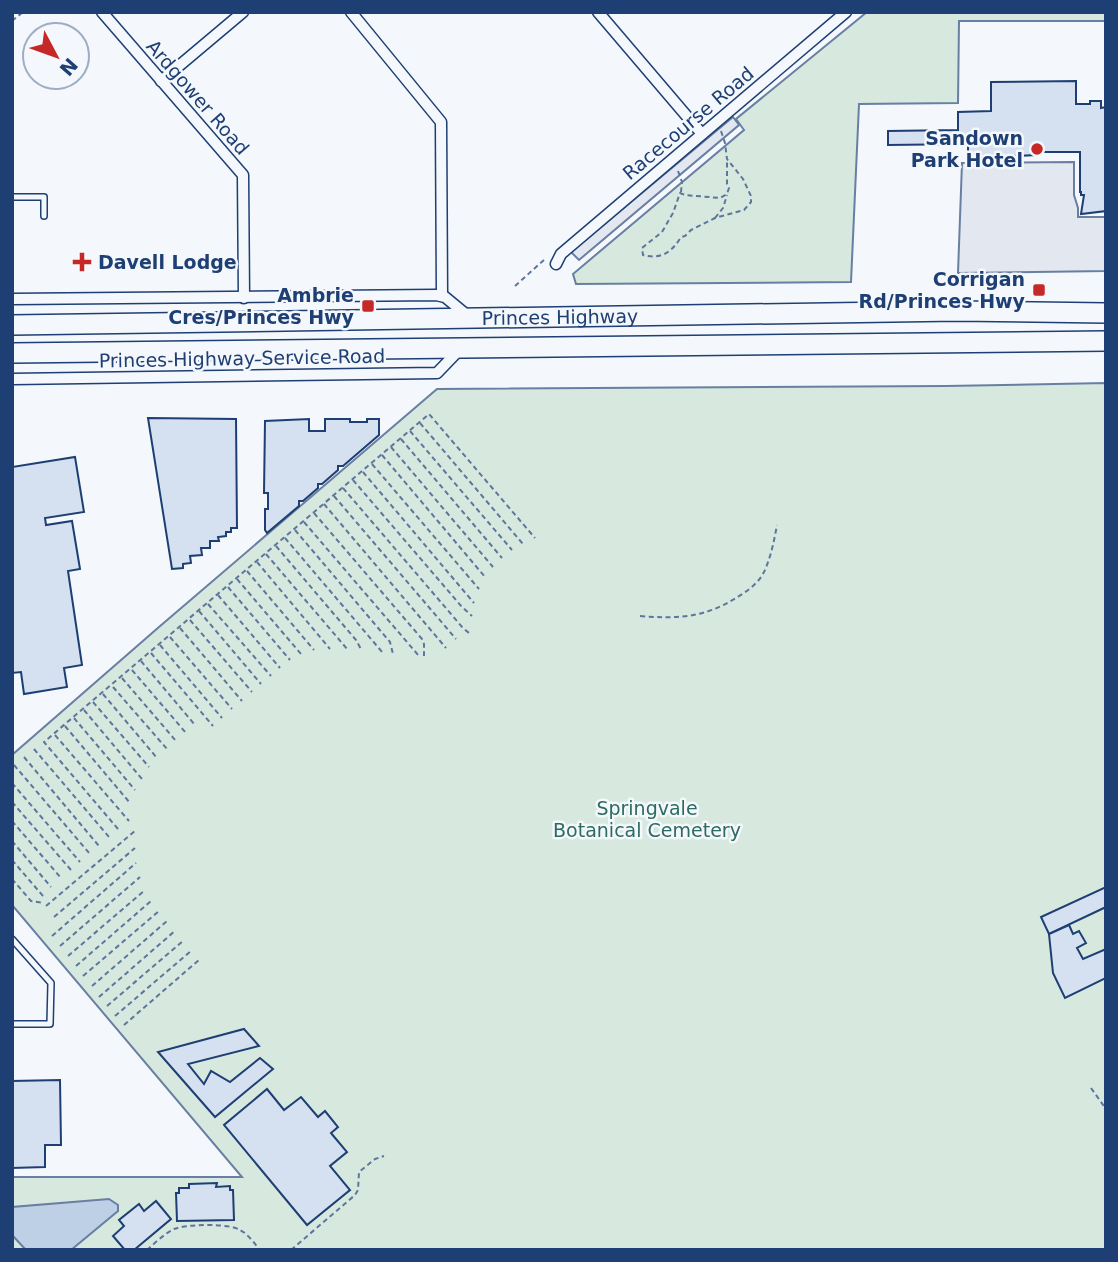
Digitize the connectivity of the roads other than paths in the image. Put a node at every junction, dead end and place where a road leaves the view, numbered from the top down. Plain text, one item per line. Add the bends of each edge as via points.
1 (102, 12) edge
2 (243, 12) edge
3 (351, 12) edge
4 (598, 12) edge
5 (846, 12) edge
6 (161, 81) junction
7 (702, 134) junction
8 (12, 197) edge
9 (44, 216) dead end
10 (554, 258) road end
11 (442, 296) junction
12 (244, 298) junction
13 (12, 299) edge
14 (1106, 313) edge
15 (472, 319) junction
16 (12, 325) edge
17 (1106, 341) edge
18 (461, 348) junction
19 (12, 353) edge
20 (12, 379) edge
21 (12, 939) edge
22 (12, 1024) edge

1 - 6 street, Ardgower Road
2 - 6 street
3 - 11 street via 441,122
4 - 7 street
5 - 7 street, Racecourse Road
6 - 12 street, Ardgower Road via 243,175
7 - 10 street, Racecourse Road
8 - 9 lane via 44,197
11 - 12 street
11 - 15 street
12 - 13 street
14 - 15 highway, Princes Highway
15 - 16 highway, Princes Highway
17 - 18 highway, Princes Highway
18 - 19 highway, Princes Highway
18 - 20 street, Princes Highway Service Road via 437,373
21 - 22 lane via 51,983 50,1024

